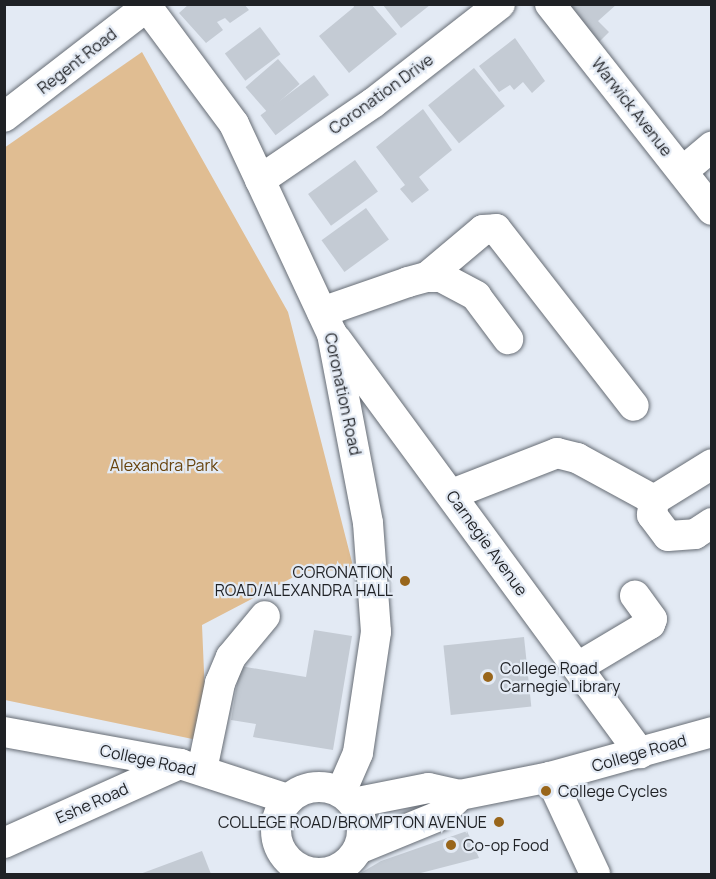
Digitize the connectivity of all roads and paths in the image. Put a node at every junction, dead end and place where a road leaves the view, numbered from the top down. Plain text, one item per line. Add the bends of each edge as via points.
1 (500, 4) edge
2 (550, 4) edge
3 (148, 5) edge
4 (4, 117) edge
5 (711, 147) edge
6 (683, 171) junction
7 (260, 180) junction
8 (711, 210) edge
9 (427, 277) junction
10 (327, 323) junction
11 (508, 339) dead end
12 (634, 406) dead end
13 (711, 464) edge
14 (452, 494) junction
15 (654, 500) junction
16 (711, 523) edge
17 (635, 596) dead end
18 (265, 616) dead end
19 (578, 667) junction
20 (4, 732) edge
21 (711, 732) edge
22 (640, 753) junction
23 (191, 767) junction
24 (550, 777) junction
25 (460, 795) junction
26 (347, 797) junction
27 (288, 799) junction
28 (4, 843) edge
29 (282, 862) edge
30 (345, 864) edge
31 (595, 874) edge

1 - 7 street, Coronation Drive via 373,103
2 - 6 street, Warwick Avenue
3 - 4 street, Regent Road
3 - 7 street, Coronation Road via 234,124
5 - 6 street
6 - 8 street, Warwick Avenue
7 - 10 street, Coronation Road
9 - 10 street
9 - 11 street via 441,277 476,296
9 - 12 street via 483,230 496,229
10 - 14 street, Carnegie Avenue
10 - 26 street, Coronation Road via 368,523 376,633 358,753
13 - 15 street
14 - 15 street via 556,453 577,458
14 - 19 street, Carnegie Avenue
15 - 16 street via 652,515 668,536 694,534
17 - 19 street via 652,619 650,624
18 - 23 street via 231,657
19 - 22 street, Carnegie Avenue
20 - 23 street, College Road
21 - 22 street, College Road
22 - 24 street, College Road
23 - 27 street, College Road
23 - 28 street, Eshe Road
24 - 25 street, College Road
24 - 31 street
25 - 26 street, College Road via 429,788
25 - 30 street via 439,816
26 - 27 street, College Road via 327,787 313,787
26 - 30 street via 363,825
27 - 29 street via 276,823
29 - 30 street via 313,873 328,873

